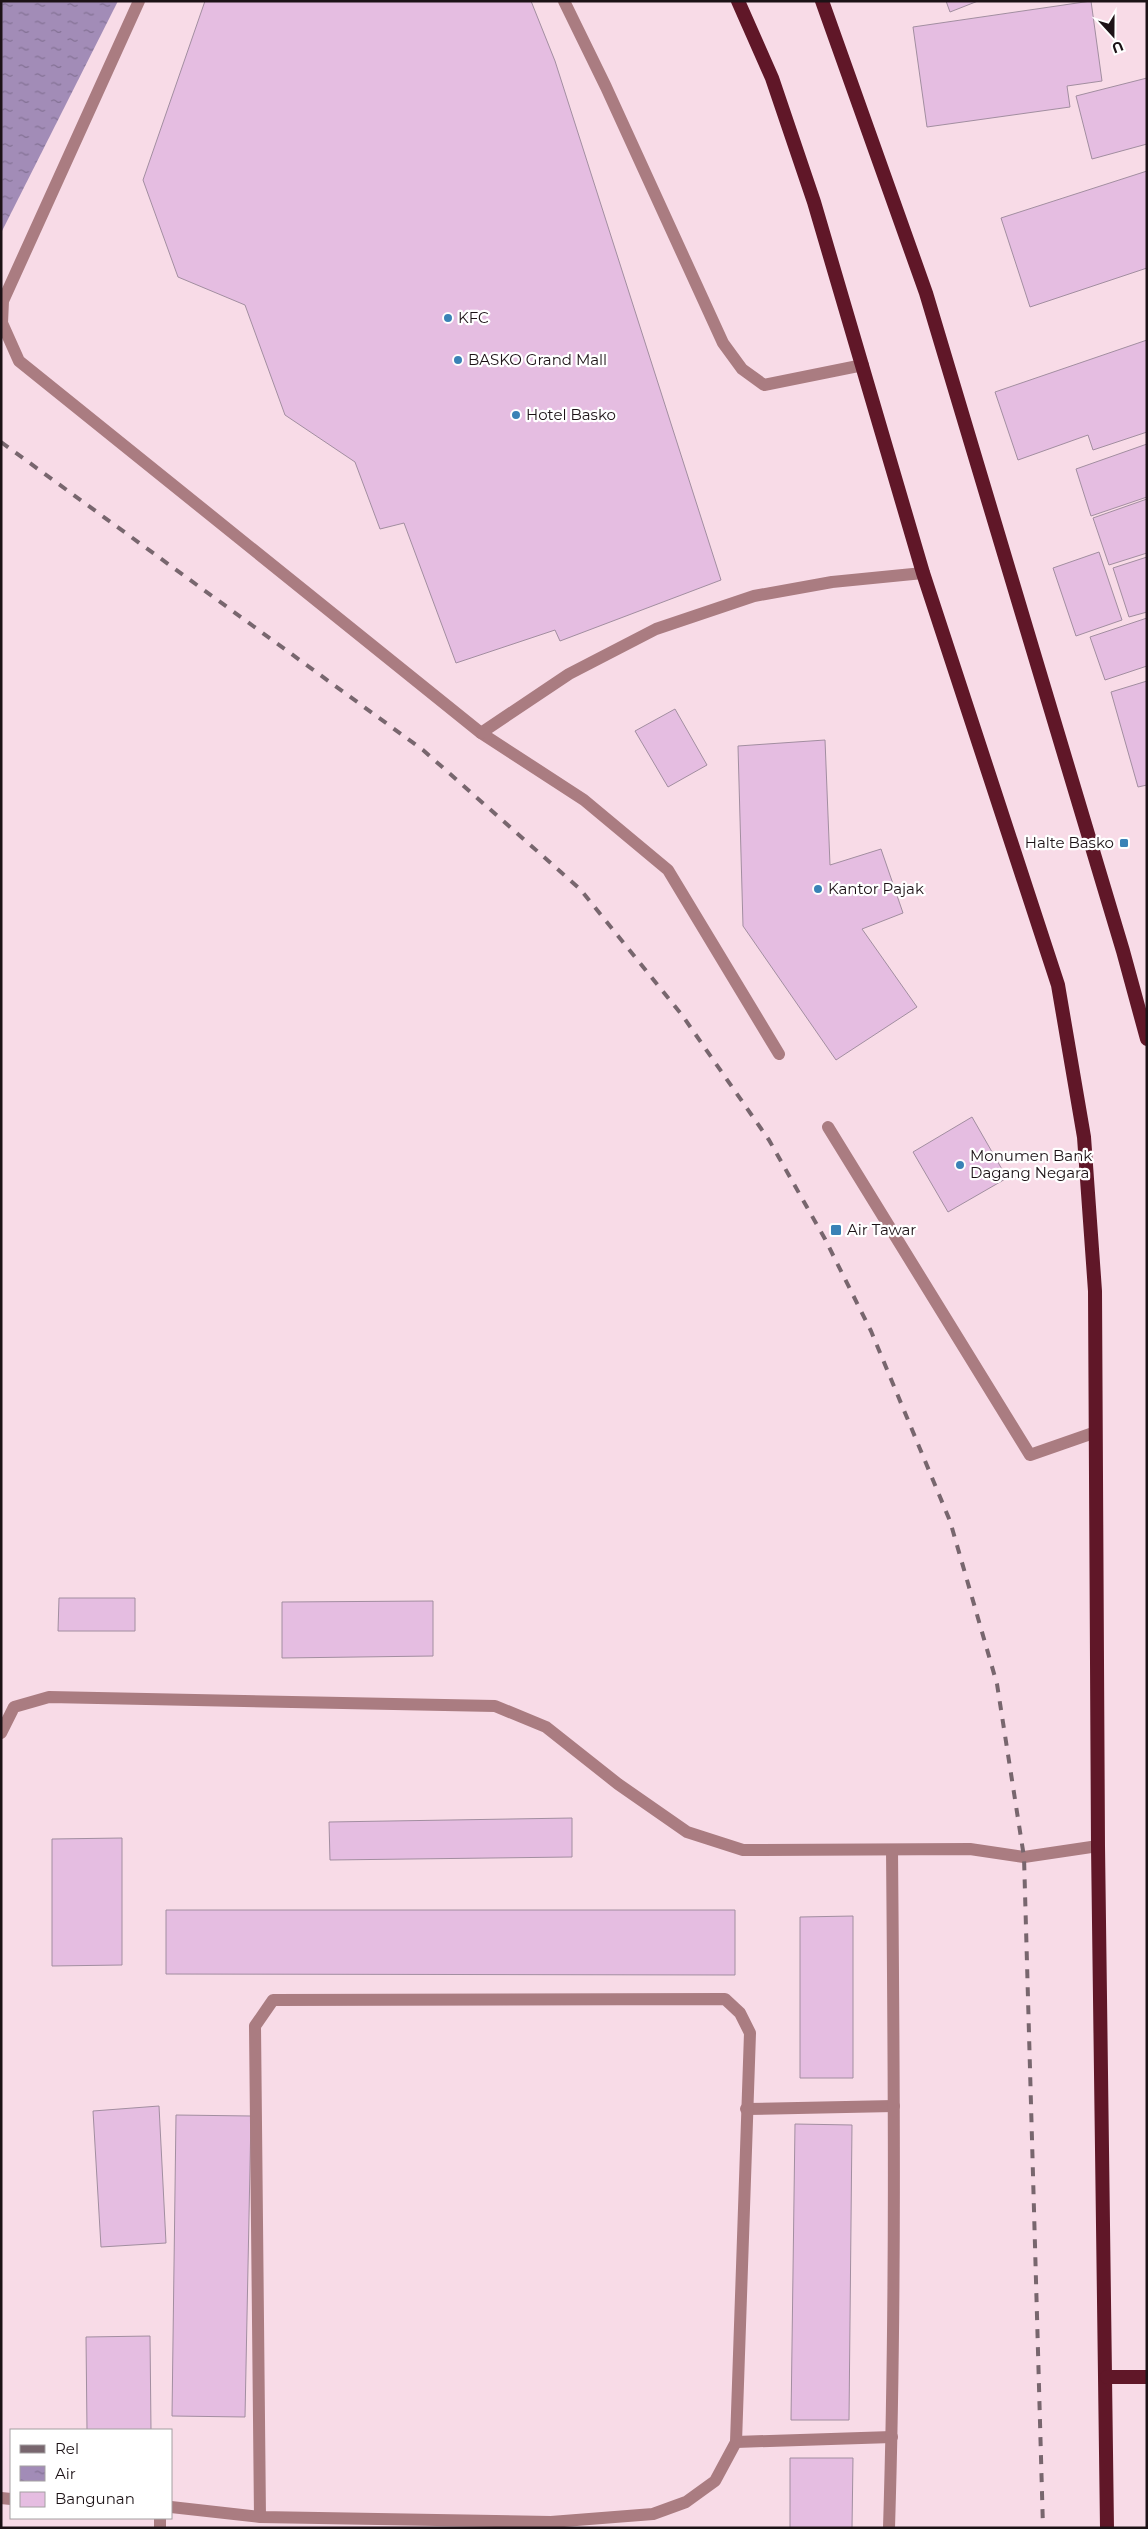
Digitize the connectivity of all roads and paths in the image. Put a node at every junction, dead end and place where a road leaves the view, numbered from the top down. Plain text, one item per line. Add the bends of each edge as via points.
1 (139, 1) edge
2 (564, 1) edge
3 (738, 1) edge
4 (822, 1) edge
5 (863, 365) junction
6 (923, 574) junction
7 (481, 733) junction
8 (1147, 1039) edge
9 (779, 1054) dead end
10 (828, 1127) dead end
11 (1096, 1432) junction
12 (1, 1733) edge
13 (1098, 1846) junction
14 (892, 1850) junction
15 (894, 2106) junction
16 (746, 2109) junction
17 (1107, 2377) junction
18 (1147, 2377) edge
19 (892, 2438) junction
20 (736, 2442) junction
21 (172, 2507) edge
22 (260, 2517) junction
23 (889, 2528) edge
24 (1107, 2528) edge

1 - 7 lane via 3,301 2,323 19,361
2 - 5 lane via 723,343 742,369 764,385
3 - 5 highway via 772,78 812,193
4 - 8 highway via 926,293 1124,951
5 - 6 highway
6 - 7 lane via 832,582 754,596 656,629 568,674
6 - 11 highway via 1058,985 1084,1137 1095,1291
7 - 9 lane via 584,800 668,870
10 - 11 lane via 1030,1455
11 - 13 highway
12 - 14 lane via 14,1708 49,1697 495,1706 546,1727 618,1784 687,1832 743,1850
13 - 14 lane via 1024,1857 970,1849
13 - 17 highway
14 - 15 lane
15 - 16 lane
15 - 19 lane
16 - 20 lane
16 - 22 lane via 750,2033 740,2013 725,1999 273,2000 256,2026
17 - 18 highway
17 - 24 highway
19 - 20 lane
19 - 23 lane
20 - 22 lane via 715,2480 686,2502 653,2514 551,2522
21 - 22 lane

